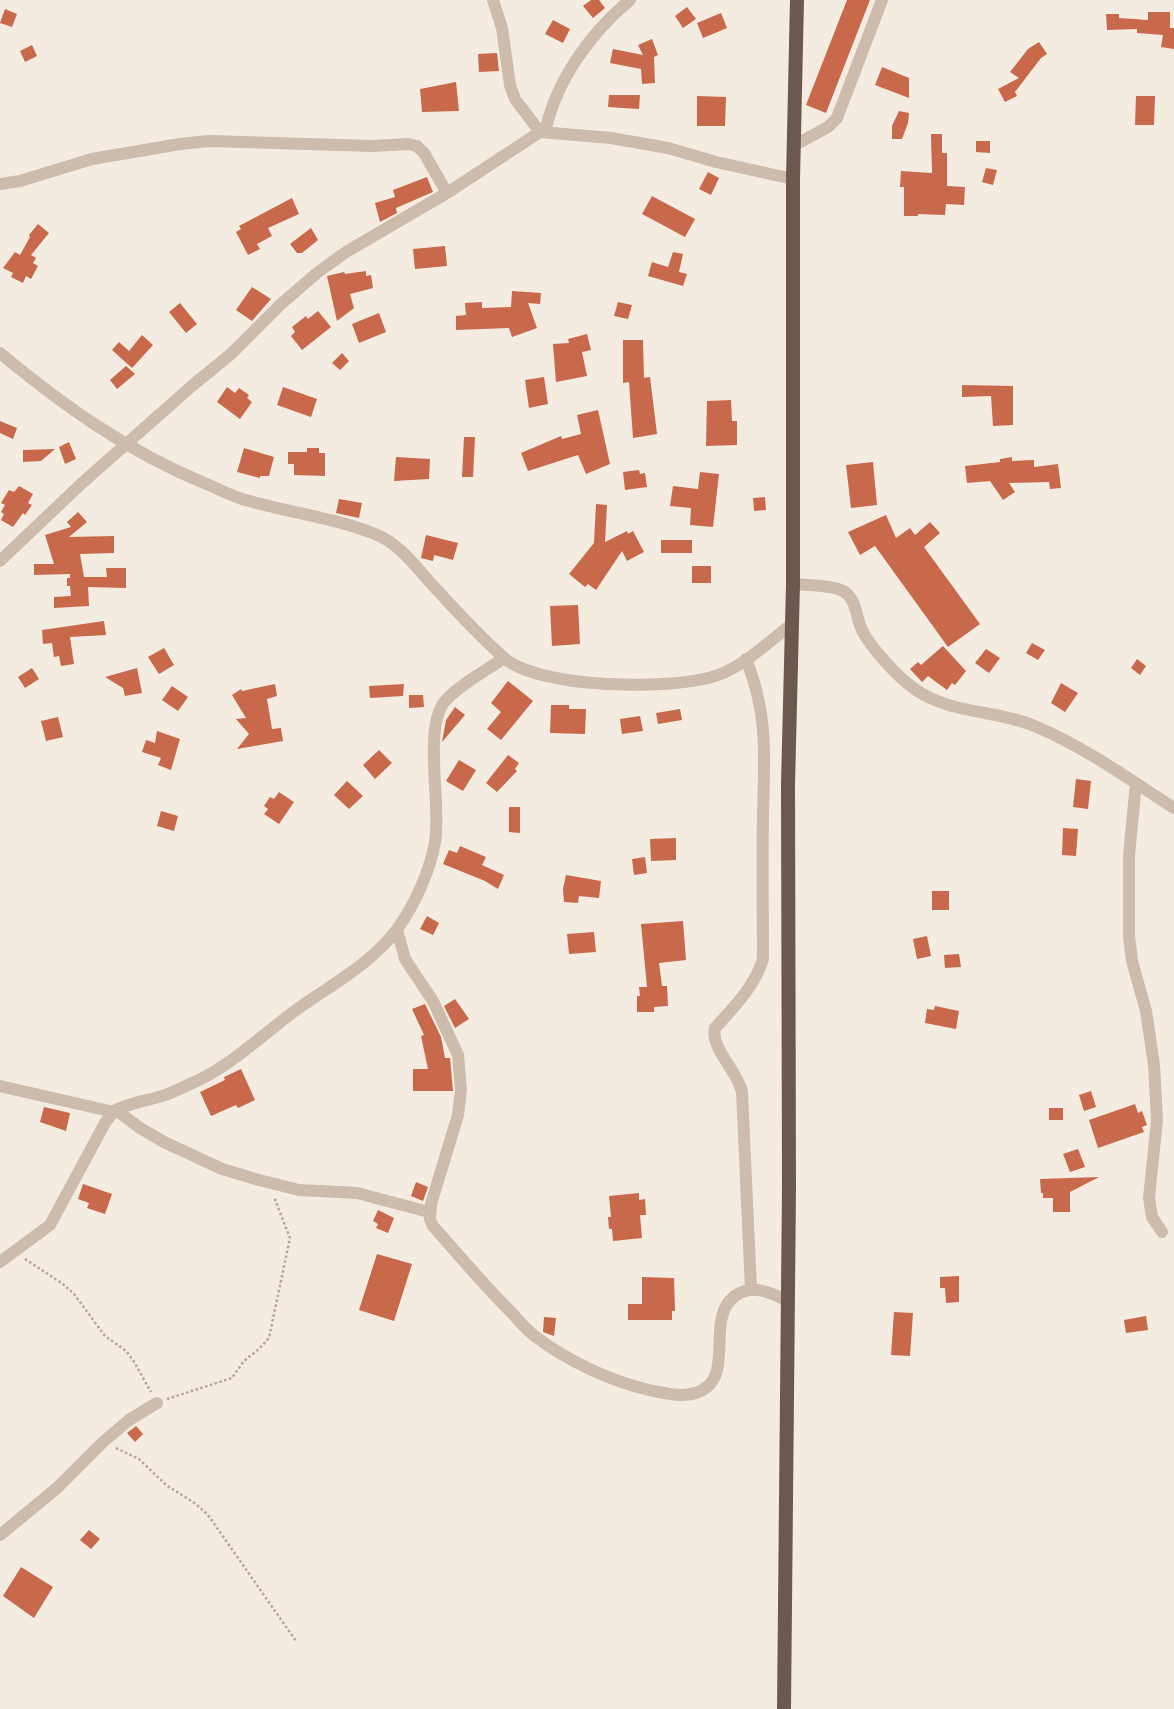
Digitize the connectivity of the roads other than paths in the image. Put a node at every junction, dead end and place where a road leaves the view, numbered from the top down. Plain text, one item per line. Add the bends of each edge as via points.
1 (492, 0) edge
2 (630, 0) edge
3 (797, 0) edge
4 (882, 0) edge
5 (543, 132) junction
6 (795, 144) junction
7 (793, 179) junction
8 (0, 184) edge
9 (447, 193) junction
10 (0, 353) edge
11 (126, 445) junction
12 (0, 561) edge
13 (793, 584) junction
14 (793, 623) junction
15 (504, 658) junction
16 (746, 659) junction
17 (1136, 783) junction
18 (1174, 808) edge
19 (397, 930) junction
20 (0, 1086) edge
21 (115, 1111) junction
22 (429, 1212) junction
23 (1162, 1232) dead end
24 (0, 1262) edge
25 (751, 1290) junction
26 (788, 1301) junction
27 (157, 1402) road end
28 (0, 1535) edge
29 (784, 1709) edge

1 - 5 street via 502,28 515,99
2 - 5 street via 580,54 557,93
3 - 6 highway
4 - 6 street via 837,118
5 - 7 street via 611,138 668,148
5 - 9 street
6 - 7 highway
7 - 13 highway
8 - 9 street via 92,159 200,142 408,144 417,146 424,153
9 - 11 street via 346,252 317,273 231,354
10 - 11 street via 83,418
11 - 12 street
11 - 15 street via 241,499 304,513 390,541
13 - 14 highway
13 - 17 street via 839,589 846,593 866,636 910,686 932,701 1036,726 1082,749
14 - 16 street
14 - 26 highway via 788,784
15 - 16 street via 513,665 574,681 634,685 696,682 720,674
15 - 19 street via 445,700 440,710 434,761 435,842 413,903
16 - 25 street via 762,711 765,759 763,958 752,984 713,1034 715,1044 735,1072 742,1092
17 - 18 street
17 - 23 street via 1129,856 1129,936 1154,1065 1157,1120 1149,1198 1152,1217
19 - 21 street via 372,956 234,1059 169,1094
19 - 22 street via 405,959 433,1001 453,1041 460,1072 458,1115
20 - 21 street
21 - 22 street via 164,1142 240,1174 299,1190 357,1193
21 - 24 street via 105,1123 50,1225
22 - 25 street via 433,1226 535,1336 567,1358 643,1389 669,1395 686,1394 707,1387 714,1379 728,1301
25 - 26 street via 766,1291
26 - 29 highway
27 - 28 street via 103,1442 57,1488

